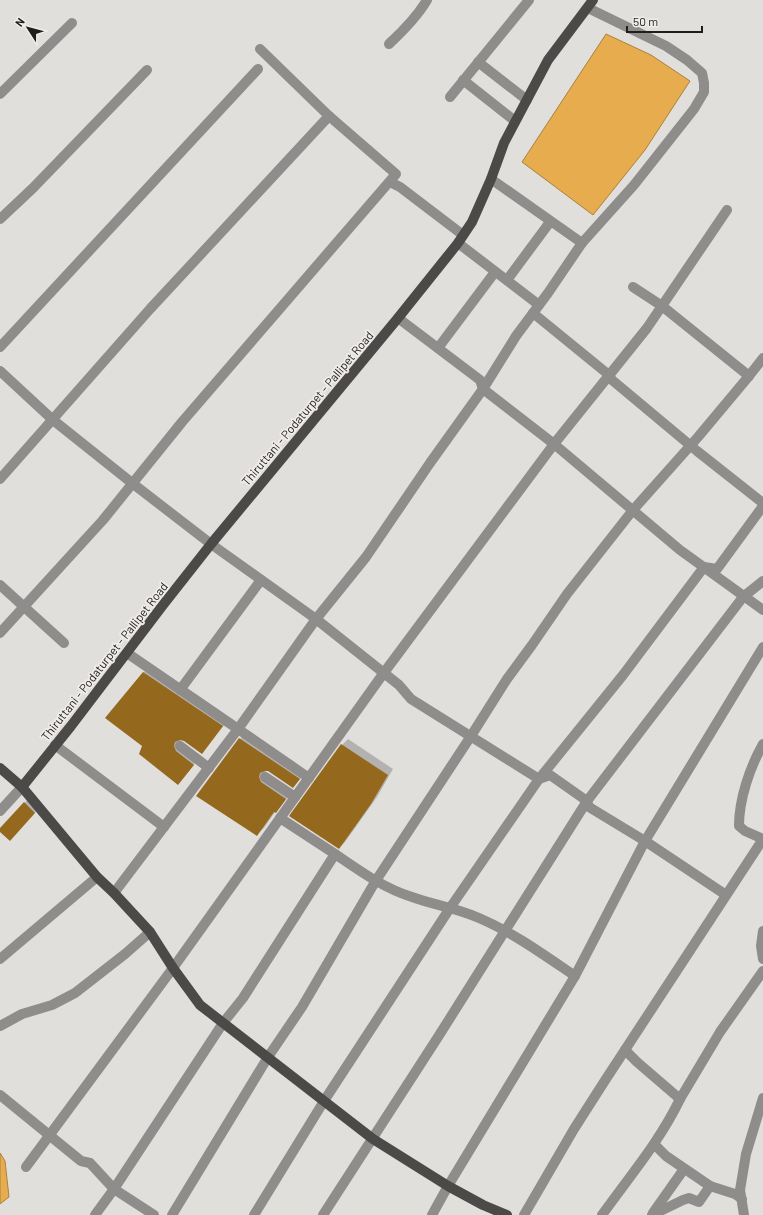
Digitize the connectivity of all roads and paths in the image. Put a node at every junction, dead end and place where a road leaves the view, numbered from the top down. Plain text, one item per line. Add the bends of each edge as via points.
1 (427, 0) edge
2 (529, 0) edge
3 (590, 4) edge
4 (72, 23) dead end
5 (388, 44) dead end
6 (260, 49) dead end
7 (478, 62) junction
8 (258, 69) dead end
9 (147, 70) dead end
10 (463, 80) junction
11 (0, 94) edge
12 (450, 97) dead end
13 (527, 100) junction
14 (329, 116) junction
15 (515, 121) junction
16 (491, 179) junction
17 (390, 182) junction
18 (727, 210) dead end
19 (0, 219) edge
20 (550, 222) junction
21 (461, 239) junction
22 (582, 243) junction
23 (495, 272) junction
24 (507, 280) junction
25 (633, 287) dead end
26 (662, 306) junction
27 (536, 309) junction
28 (398, 318) junction
29 (0, 347) edge
30 (438, 348) junction
31 (763, 358) edge
32 (0, 371) edge
33 (609, 375) junction
34 (749, 376) junction
35 (483, 389) junction
36 (54, 420) junction
37 (554, 444) junction
38 (690, 445) junction
39 (0, 479) edge
40 (132, 483) junction
41 (763, 504) edge
42 (632, 510) junction
43 (211, 544) junction
44 (704, 567) junction
45 (260, 580) junction
46 (763, 581) edge
47 (0, 585) edge
48 (743, 597) junction
49 (25, 606) junction
50 (763, 610) edge
51 (316, 619) junction
52 (0, 633) edge
53 (64, 643) dead end
54 (763, 647) edge
55 (127, 654) junction
56 (383, 674) junction
57 (180, 690) junction
58 (238, 729) junction
59 (471, 736) junction
60 (763, 744) edge
61 (55, 746) junction
62 (180, 746) dead end
63 (0, 768) edge
64 (209, 768) junction
65 (265, 777) dead end
66 (309, 778) junction
67 (539, 779) junction
68 (22, 787) junction
69 (295, 797) junction
70 (587, 801) junction
71 (0, 811) edge
72 (280, 818) junction
73 (164, 827) junction
74 (763, 839) edge
75 (645, 841) junction
76 (760, 852) edge
77 (335, 854) junction
78 (97, 877) junction
79 (375, 882) junction
80 (114, 893) junction
81 (726, 895) junction
82 (450, 908) junction
83 (505, 930) junction
84 (763, 931) edge
85 (150, 932) junction
86 (0, 959) edge
87 (763, 960) edge
88 (173, 968) junction
89 (763, 971) edge
90 (575, 976) junction
91 (223, 1023) junction
92 (0, 1026) edge
93 (626, 1050) junction
94 (268, 1057) junction
95 (0, 1095) edge
96 (763, 1098) edge
97 (680, 1099) junction
98 (324, 1101) junction
99 (48, 1135) junction
100 (373, 1139) junction
101 (654, 1144) junction
102 (26, 1167) dead end
103 (684, 1169) junction
104 (448, 1186) junction
105 (710, 1186) junction
106 (114, 1189) junction
107 (742, 1199) junction
108 (653, 1214) edge
109 (96, 1215) edge
110 (154, 1215) edge
111 (172, 1215) edge
112 (254, 1215) edge
113 (323, 1215) edge
114 (432, 1215) edge
115 (508, 1215) edge
116 (524, 1215) edge
117 (602, 1215) edge
118 (744, 1215) edge

1 - 5 street via 404,30
2 - 7 street
3 - 13 main road, Thiruttani - Podaturpet - Pallipet Road via 548,60
3 - 22 street via 687,60 702,73 704,92 694,109 634,185
4 - 11 street
6 - 14 street
7 - 10 street
7 - 13 street
8 - 29 street
9 - 19 street
10 - 12 street
10 - 15 street
13 - 15 main road, Thiruttani - Podaturpet - Pallipet Road
14 - 17 street via 396,174
14 - 36 street via 150,309
15 - 16 main road, Thiruttani - Podaturpet - Pallipet Road
16 - 20 street
16 - 21 main road, Thiruttani - Podaturpet - Pallipet Road via 472,222
17 - 21 street via 400,187
17 - 40 street via 216,381
18 - 26 street
20 - 22 street
20 - 24 street
21 - 23 street
21 - 28 main road, Thiruttani - Podaturpet - Pallipet Road
22 - 27 street
23 - 24 street
23 - 30 street
24 - 27 street
25 - 26 street
26 - 33 street
26 - 34 street
27 - 33 street
27 - 35 street
28 - 30 street
28 - 43 main road, Thiruttani - Podaturpet - Pallipet Road
30 - 35 street via 480,380
31 - 34 street
32 - 36 street
33 - 37 street
33 - 38 street
34 - 38 street
35 - 37 street
35 - 51 street via 366,557
36 - 39 street
36 - 40 street
37 - 42 street
37 - 56 street
38 - 41 street
38 - 42 street
40 - 43 street
40 - 49 street via 103,520
41 - 44 street via 717,569
42 - 44 street
42 - 59 street via 567,594 507,679
43 - 45 street
43 - 55 main road, Thiruttani - Podaturpet - Pallipet Road
44 - 48 street
44 - 67 street
45 - 51 street
45 - 57 street
46 - 48 street
47 - 49 street
48 - 50 street
48 - 70 street
49 - 52 street
49 - 53 street
51 - 56 street
51 - 58 street
54 - 75 street
55 - 57 street
55 - 61 main road, Thiruttani - Podaturpet - Pallipet Road
56 - 59 street via 411,699
56 - 66 street
57 - 58 street
58 - 64 street
58 - 66 street
59 - 67 street
59 - 79 street
60 - 74 street via 745,787 739,818 739,826
61 - 68 main road, Thiruttani - Podaturpet - Pallipet Road
61 - 73 street
62 - 64 street
63 - 68 main road
64 - 73 street
65 - 69 street
66 - 69 street
67 - 70 street via 550,775
67 - 82 street
68 - 71 street
68 - 78 main road
69 - 72 street
70 - 75 street via 589,807
70 - 83 street
72 - 77 street
72 - 88 street
73 - 80 street
74 - 76 street
75 - 81 street
75 - 90 street
76 - 81 street
77 - 79 street
77 - 91 street via 243,998
78 - 80 main road
78 - 86 street
79 - 82 street via 411,897
79 - 94 street via 302,1007
80 - 85 main road
81 - 93 street
82 - 83 street
82 - 98 street
83 - 90 street
83 - 100 street
84 - 87 street
85 - 88 main road
85 - 92 street via 75,993 52,1005 22,1014
88 - 91 main road via 200,1005
88 - 99 street
89 - 97 street via 720,1032
90 - 104 street
91 - 94 main road
91 - 106 street
93 - 97 street
93 - 116 street via 574,1129
94 - 98 main road
94 - 111 street
95 - 99 street
96 - 107 street via 746,1154 740,1190
97 - 101 street
98 - 100 main road
98 - 112 street
99 - 102 street
99 - 106 street via 81,1161 90,1163
100 - 104 main road
100 - 113 street
101 - 103 street
101 - 117 street
103 - 105 street
103 - 108 street
104 - 114 street
104 - 115 main road
105 - 107 street
105 - 108 street via 699,1202 689,1198
106 - 109 street
106 - 110 street
107 - 118 street

